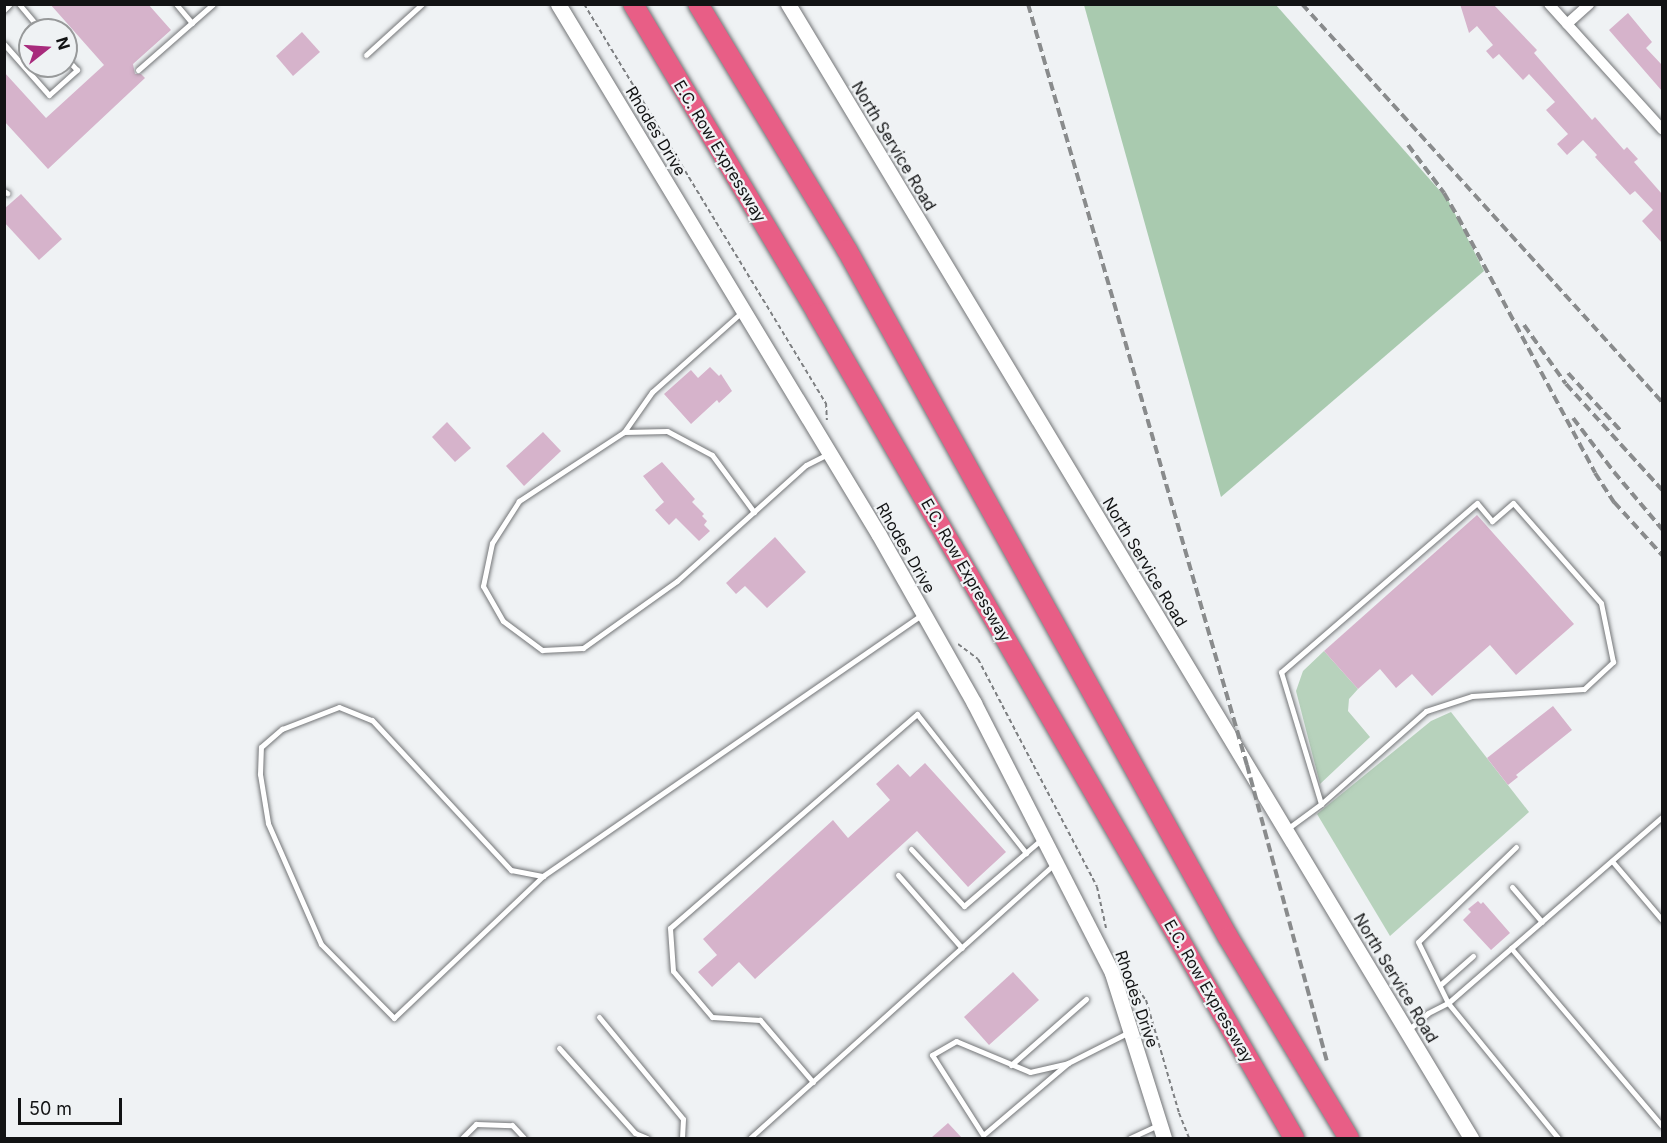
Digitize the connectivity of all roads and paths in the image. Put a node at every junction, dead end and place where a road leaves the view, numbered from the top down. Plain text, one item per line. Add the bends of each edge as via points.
1 (10, 4) edge
2 (19, 4) edge
3 (176, 4) edge
4 (213, 4) edge
5 (422, 4) edge
6 (558, 4) edge
7 (584, 4) edge
8 (633, 4) edge
9 (698, 4) edge
10 (788, 4) edge
11 (1549, 4) edge
12 (1589, 4) edge
13 (4, 10) edge
14 (31, 18) edge
15 (192, 23) junction
16 (1567, 24) junction
17 (4, 44) edge
18 (366, 56) dead end
19 (18, 60) edge
20 (138, 70) dead end
21 (34, 78) edge
22 (68, 78) edge
23 (1662, 129) edge
24 (743, 310) junction
25 (827, 423) dead end
26 (624, 432) junction
27 (830, 454) junction
28 (754, 512) junction
29 (923, 614) junction
30 (978, 659) dead end
31 (1321, 804) junction
32 (1662, 817) edge
33 (1286, 830) junction
34 (1044, 837) junction
35 (1516, 847) dead end
36 (911, 849) dead end
37 (1026, 853) junction
38 (1612, 861) junction
39 (1057, 862) junction
40 (898, 875) dead end
41 (543, 876) junction
42 (1512, 887) dead end
43 (1662, 920) edge
44 (1542, 922) junction
45 (1108, 935) dead end
46 (962, 948) junction
47 (1511, 948) junction
48 (1473, 956) dead end
49 (1128, 974) dead end
50 (1440, 985) junction
51 (1086, 999) dead end
52 (1448, 1003) junction
53 (599, 1017) dead end
54 (1131, 1031) junction
55 (1407, 1031) junction
56 (559, 1048) dead end
57 (1068, 1063) junction
58 (1011, 1065) junction
59 (813, 1082) junction
60 (1662, 1126) edge
61 (1162, 1131) edge
62 (462, 1138) edge
63 (524, 1138) edge
64 (647, 1138) edge
65 (682, 1138) edge
66 (750, 1138) edge
67 (1130, 1138) edge
68 (1189, 1138) edge
69 (1294, 1138) edge
70 (1349, 1138) edge
71 (1471, 1138) edge
72 (1558, 1138) edge

1 - 13 lane
2 - 14 lane
3 - 15 lane
4 - 15 lane
5 - 18 lane
6 - 24 street, Rhodes Drive
7 - 25 path via 826,403
8 - 69 highway, E.C. Row Expressway via 824,324
9 - 70 highway via 847,250 1228,938
10 - 33 street, North Service Road
11 - 16 street
12 - 16 street
15 - 20 lane
16 - 23 street
17 - 19 lane
21 - 22 lane via 49,95
24 - 26 lane via 652,392
24 - 27 street, Rhodes Drive
26 - 28 lane via 667,431 712,455
26 - 28 lane via 519,501 492,543 483,586 503,621 542,650 583,648 677,581
27 - 28 lane via 806,465
27 - 29 street, Rhodes Drive
29 - 34 street, Rhodes Drive
29 - 41 lane
30 - 45 path via 1097,887
31 - 31 lane via 1426,711 1472,696 1584,689 1613,662 1601,603 1513,503 1492,521 1477,503 1281,672
31 - 33 lane
32 - 38 lane
33 - 55 street, North Service Road
34 - 37 lane
34 - 39 street, Rhodes Drive
35 - 50 lane via 1418,942
36 - 37 lane via 964,906
37 - 59 lane via 917,714 670,928 673,970 712,1017 760,1020
38 - 43 lane
38 - 44 lane
39 - 46 lane
39 - 54 street, Rhodes Drive via 1112,973
40 - 46 lane
41 - 41 lane via 511,870 372,720 339,707 282,729 261,747 260,774 268,823 321,945 394,1018
42 - 44 lane
44 - 47 lane
46 - 59 lane
47 - 52 lane
47 - 60 lane
48 - 50 lane
49 - 68 path via 1146,1000
50 - 52 lane
51 - 58 lane
52 - 55 lane via 1428,1013
52 - 72 lane
53 - 65 lane via 683,1119
54 - 57 lane
54 - 61 street, Rhodes Drive
55 - 71 street, North Service Road
56 - 64 lane via 635,1133
57 - 58 lane via 1030,1072
57 - 58 lane via 983,1135 932,1055 956,1041
59 - 66 lane
61 - 67 lane
62 - 63 lane via 476,1124 512,1125

